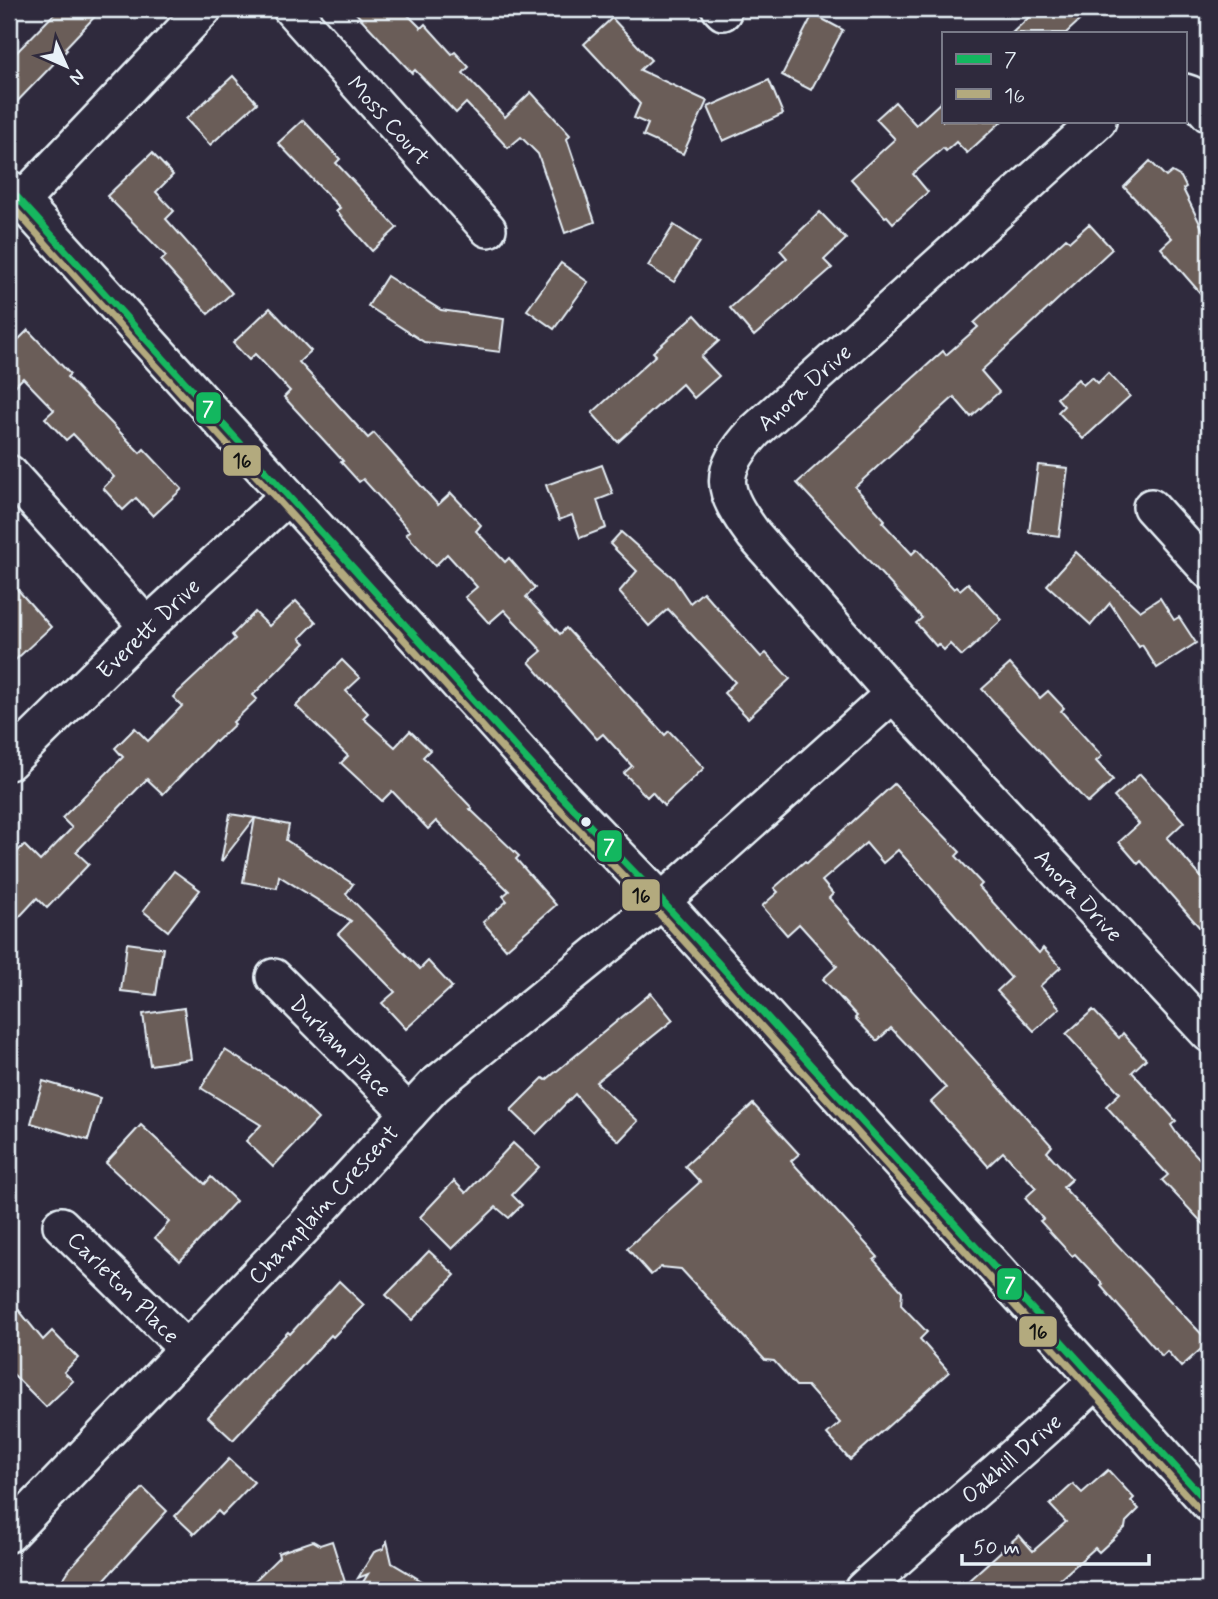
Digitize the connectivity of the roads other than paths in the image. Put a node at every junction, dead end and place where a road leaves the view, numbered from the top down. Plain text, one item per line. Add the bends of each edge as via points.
1 (204, 9) edge
2 (291, 9) edge
3 (1186, 92) edge
4 (1209, 114) edge
5 (1097, 122) edge
6 (15, 195) edge
7 (488, 229) dead end
8 (9, 472) edge
9 (288, 496) junction
10 (1151, 507) dead end
11 (1209, 571) edge
12 (147, 626) junction
13 (893, 694) junction
14 (9, 762) edge
15 (662, 901) junction
16 (274, 977) dead end
17 (1209, 1034) edge
18 (409, 1113) junction
19 (61, 1225) dead end
20 (187, 1348) junction
21 (1096, 1381) junction
22 (1209, 1504) edge
23 (9, 1534) edge
24 (862, 1590) edge

1 - 6 street
2 - 7 street, Moss Court
3 - 4 street
5 - 13 street, Anora Drive via 735,453 726,482 734,508
6 - 9 street
8 - 12 street
9 - 12 street, Everett Drive
9 - 15 street
10 - 11 street
12 - 14 street, Everett Drive
13 - 15 street
13 - 17 street, Anora Drive
15 - 18 street, Champlain Crescent via 455,1066
15 - 21 street
16 - 18 street, Durham Place
18 - 20 street, Champlain Crescent
19 - 20 street, Carleton Place
20 - 23 street, Champlain Crescent
21 - 22 street
21 - 24 street, Oakhill Drive

